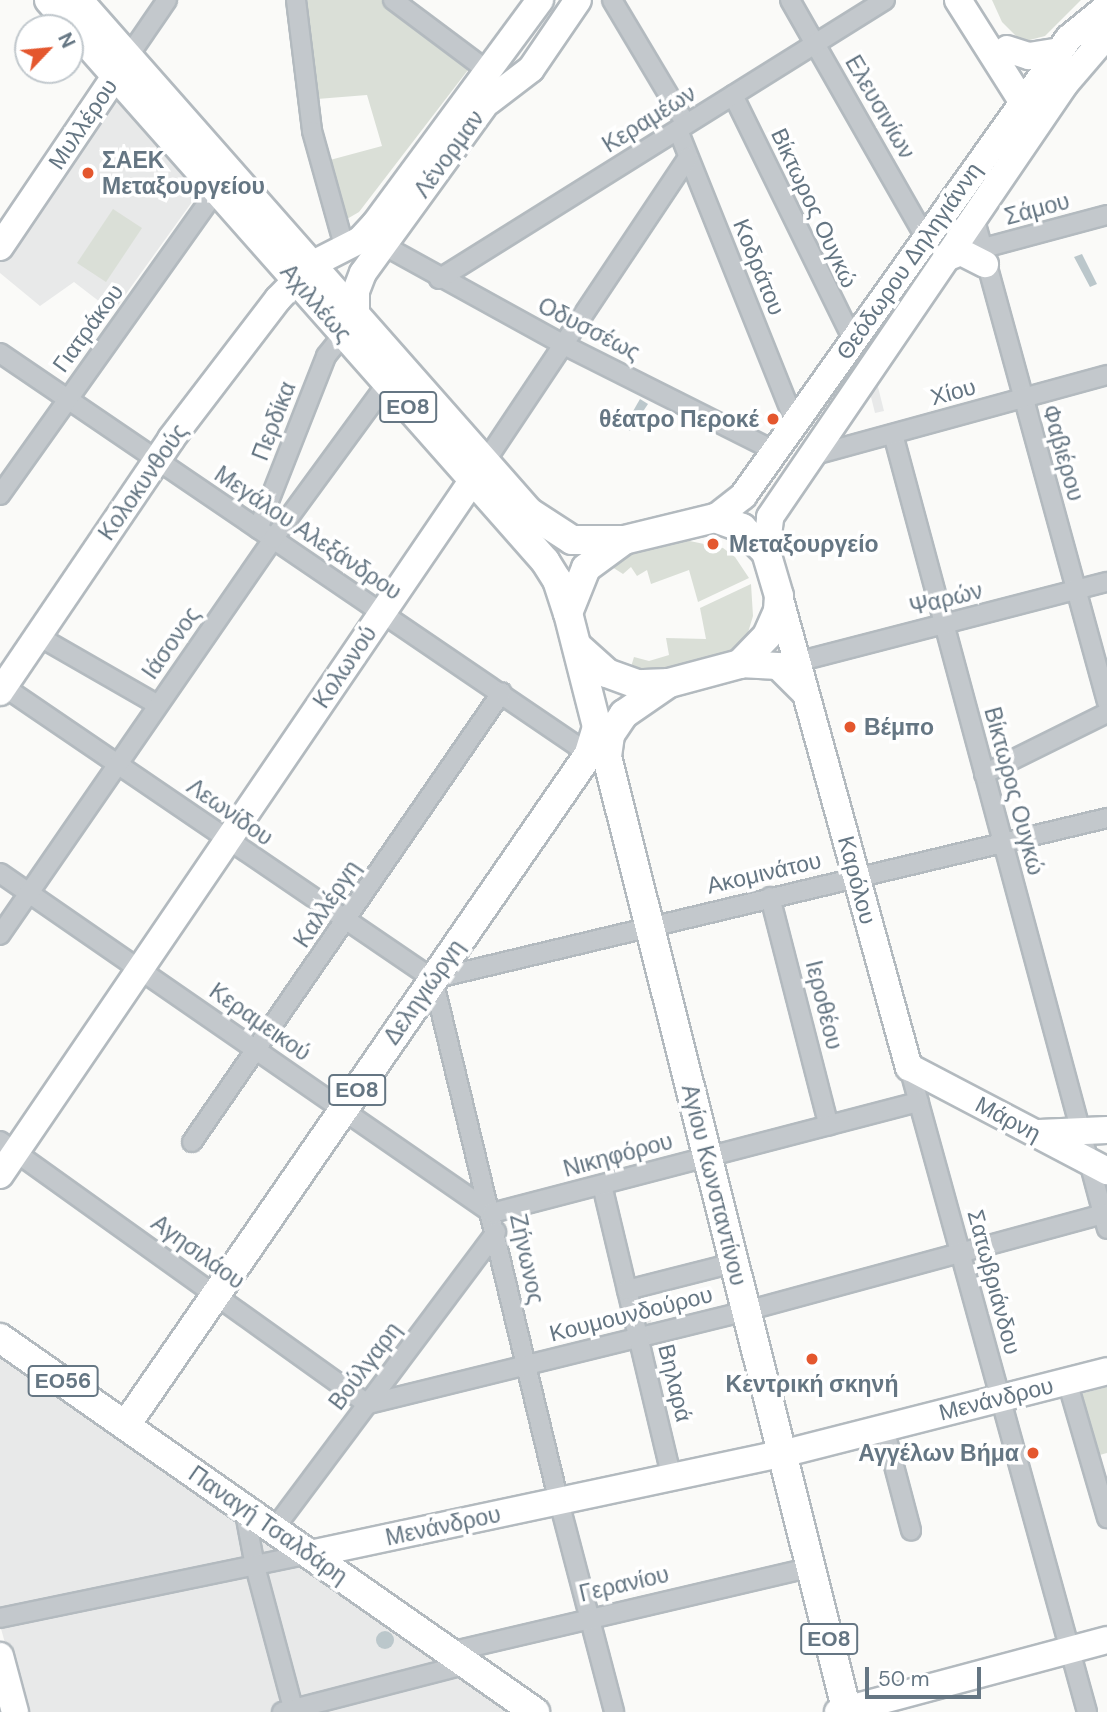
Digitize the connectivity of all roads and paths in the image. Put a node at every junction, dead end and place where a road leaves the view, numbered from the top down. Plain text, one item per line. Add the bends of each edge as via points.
1 (49, 0) edge
2 (78, 0) edge
3 (167, 0) edge
4 (296, 0) edge
5 (393, 0) edge
6 (531, 0) edge
7 (541, 0) edge
8 (562, 0) edge
9 (578, 0) edge
10 (612, 0) edge
11 (790, 0) edge
12 (885, 0) edge
13 (969, 3) edge
14 (1107, 7) edge
15 (1107, 35) edge
16 (815, 44) junction
17 (1007, 48) junction
18 (1059, 51) junction
19 (122, 66) junction
20 (488, 71) junction
21 (733, 95) junction
22 (488, 102) junction
23 (1034, 106) junction
24 (682, 127) junction
25 (688, 158) junction
26 (217, 190) junction
27 (1107, 215) edge
28 (974, 217) junction
29 (926, 238) junction
30 (383, 245) junction
31 (0, 247) edge
32 (345, 249) junction
33 (982, 257) junction
34 (946, 258) junction
35 (303, 272) junction
36 (439, 279) junction
37 (350, 325) junction
38 (853, 340) junction
39 (564, 345) junction
40 (0, 353) edge
41 (1107, 376) edge
42 (387, 383) junction
43 (1022, 398) junction
44 (67, 399) junction
45 (795, 423) junction
46 (892, 434) junction
47 (775, 451) junction
48 (811, 456) junction
49 (156, 460) junction
50 (479, 471) junction
51 (0, 494) edge
52 (715, 518) junction
53 (265, 534) junction
54 (624, 540) junction
55 (766, 552) junction
56 (1107, 582) edge
57 (1076, 590) junction
58 (779, 596) junction
59 (382, 613) junction
60 (568, 613) junction
61 (944, 625) junction
62 (38, 636) junction
63 (578, 647) junction
64 (797, 662) junction
65 (740, 664) junction
66 (668, 683) junction
67 (1, 687) edge
68 (502, 692) junction
69 (806, 693) junction
70 (1107, 702) edge
71 (158, 705) junction
72 (1107, 713) edge
73 (589, 754) junction
74 (117, 763) junction
75 (984, 774) junction
76 (1107, 818) edge
77 (226, 840) junction
78 (1002, 842) junction
79 (0, 873) edge
80 (857, 877) junction
81 (29, 893) junction
82 (770, 897) junction
83 (346, 920) junction
84 (649, 926) junction
85 (0, 935) edge
86 (140, 970) junction
87 (433, 979) junction
88 (258, 1049) junction
89 (909, 1067) junction
90 (919, 1102) junction
91 (343, 1110) junction
92 (829, 1126) junction
93 (1107, 1130) edge
94 (1080, 1131) junction
95 (1034, 1133) junction
96 (192, 1142) dead end
97 (8, 1146) edge
98 (707, 1157) junction
99 (1098, 1166) edge
100 (0, 1175) edge
101 (601, 1185) junction
102 (492, 1213) junction
103 (1106, 1219) edge
104 (496, 1232) junction
105 (960, 1253) junction
106 (734, 1263) junction
107 (627, 1290) junction
108 (216, 1295) junction
109 (746, 1311) junction
110 (0, 1338) edge
111 (639, 1339) junction
112 (525, 1365) junction
113 (1107, 1371) edge
114 (1067, 1381) junction
115 (1000, 1398) junction
116 (368, 1404) junction
117 (126, 1425) junction
118 (884, 1428) junction
119 (782, 1454) junction
120 (670, 1470) dead end
121 (558, 1502) junction
122 (244, 1508) junction
123 (1107, 1518) edge
124 (274, 1529) junction
125 (911, 1530) dead end
126 (310, 1554) junction
127 (255, 1566) junction
128 (811, 1567) junction
129 (589, 1617) junction
130 (0, 1618) edge
131 (1107, 1640) edge
132 (1070, 1650) junction
133 (0, 1656) edge
134 (458, 1658) junction
135 (290, 1711) edge
136 (844, 1711) edge
137 (15, 1712) edge
138 (535, 1712) edge
139 (614, 1712) edge
140 (1087, 1712) edge

1 - 19 main road, Αχιλλέως / ΕΟ8
2 - 19 main road, Αχιλλέως / ΕΟ8
3 - 19 street, Μυλλέρου
4 - 32 street via 312,131
5 - 20 street
6 - 20 main road
7 - 20 main road, Λένορμαν
8 - 22 main road, Λένορμαν
9 - 22 main road via 531,69
10 - 24 street, Κοδράτου
11 - 16 street, Ελευσινίων
12 - 16 street, Κεραμέων
13 - 17 main road
13 - 23 main road
14 - 18 main road, Θεόδωρου Δηληγιάννη
15 - 23 main road, Θεόδωρου Δηληγιάννη
16 - 21 street, Κεραμέων
16 - 29 street, Ελευσινίων
17 - 18 main road via 1029,55
17 - 23 main road
18 - 23 main road, Θεόδωρου Δηληγιάννη
19 - 26 main road, Αχιλλέως / ΕΟ8
19 - 31 main road, Μυλλέρου
19 - 35 main road, Αχιλλέως / ΕΟ8
20 - 32 main road, Λένορμαν via 375,224
21 - 24 street, Κεραμέων
21 - 38 street, Βίκτωρος Ουγκώ
22 - 30 main road, Λένορμαν
23 - 28 main road, Θεόδωρου Δηληγιάννη
23 - 29 main road, Θεόδωρου Δηληγιάννη
24 - 25 street, Κοδράτου
24 - 36 street, Κεραμέων
25 - 39 street, Κολωνού
25 - 45 street, Κοδράτου
26 - 35 main road, Αχιλλέως / ΕΟ8
26 - 44 street, Γιατράκου
27 - 33 street, Σάμου
28 - 33 street, Φαβιέρου
28 - 34 main road, Θεόδωρου Δηληγιάννη
29 - 38 main road, Θεόδωρου Δηληγιάννη
30 - 36 street, Οδυσσέως
30 - 37 main road, Λένορμαν via 358,283
32 - 35 main road, Λένορμαν
33 - 34 main road
33 - 43 street, Φαβιέρου
34 - 48 main road, Θεόδωρου Δηληγιάννη
35 - 37 main road, Αχιλλέως / ΕΟ8
35 - 49 main road, Κολοκυνθούς
36 - 39 street, Οδυσσέως
37 - 42 main road, Αχιλλέως / ΕΟ8
37 - 50 main road, Αχιλλέως / ΕΟ8
37 - 53 street, Περδίκα via 326,356
38 - 45 main road, Θεόδωρου Δηληγιάννη
39 - 47 street, Οδυσσέως
39 - 50 street, Κολωνού
40 - 44 street, Μεγάλου Αλεξάνδρου
41 - 43 street, Χίου
42 - 50 main road, Αχιλλέως / ΕΟ8
42 - 53 street, Ιάσονος
43 - 46 street, Χίου
43 - 57 street, Φαβιέρου
44 - 49 street, Μεγάλου Αλεξάνδρου
44 - 51 street, Γιατράκου
45 - 47 main road, Θεόδωρου Δηληγιάννη
46 - 48 street, Χίου
46 - 61 street, Βίκτωρος Ουγκώ
47 - 52 main road, Θεόδωρου Δηληγιάννη via 743,496
48 - 55 main road, Θεόδωρου Δηληγιάννη via 770,517
49 - 53 street, Μεγάλου Αλεξάνδρου
49 - 62 main road, Κολοκυνθούς
50 - 54 main road, Αχιλλέως / ΕΟ8 via 553,530 587,542
50 - 59 main road, Κολωνού
50 - 60 main road, Αχιλλέως / ΕΟ8 via 557,579
52 - 54 main road, ΕΟ8
52 - 55 main road via 742,528
53 - 59 street, Μεγάλου Αλεξάνδρου
53 - 71 street, Ιάσονος
54 - 60 main road, ΕΟ8 via 586,568
55 - 58 main road
56 - 57 street, Ψαρών
57 - 61 street, Ψαρών
57 - 70 street, Φαβιέρου
58 - 64 main road, Καρόλου
58 - 65 main road via 772,628
59 - 68 street, Μεγάλου Αλεξάνδρου
59 - 77 main road, Κολωνού
60 - 63 main road, ΕΟ8
61 - 64 street, Ψαρών
61 - 75 street, Βίκτωρος Ουγκώ
62 - 67 main road, Κολοκυνθούς
62 - 71 street
63 - 66 main road, ΕΟ8 via 616,678 637,684
63 - 73 main road, Δεληγιώργη / ΕΟ8 via 597,727
64 - 69 main road, Καρόλου
65 - 66 main road, ΕΟ8
65 - 69 main road via 778,666
66 - 84 main road, Αγίου Κωνσταντίνου / ΕΟ8 via 615,724 607,757
67 - 74 street, Λεωνίδου
68 - 73 street, Μεγάλου Αλεξάνδρου
68 - 83 street, Καλλέργη
69 - 80 main road, Καρόλου
71 - 74 street, Ιάσονος
72 - 75 street
73 - 87 main road, Δεληγιώργη / ΕΟ8
74 - 77 street, Λεωνίδου
74 - 81 street, Ιάσονος
75 - 78 street, Βίκτωρος Ουγκώ
76 - 78 street, Ακομινάτου
77 - 83 street, Λεωνίδου
77 - 86 main road, Κολωνού
78 - 80 street, Ακομινάτου
78 - 94 street, Βίκτωρος Ουγκώ
79 - 81 street, Κεραμεικού
80 - 82 street, Ακομινάτου
80 - 89 main road, Καρόλου
81 - 85 street, Ιάσονος
81 - 86 street, Κεραμεικού
82 - 84 street, Ακομινάτου
82 - 92 street, Ιεροθέου
83 - 87 street, Λεωνίδου
83 - 88 street, Καλλέργη
84 - 87 street, Ακομινάτου
84 - 98 main road, Αγίου Κωνσταντίνου / ΕΟ8
86 - 88 street, Κεραμεικού
86 - 97 main road, Κολωνού
87 - 91 main road, Δεληγιώργη / ΕΟ8
87 - 102 street, Ζήνωνος
88 - 91 street, Κεραμεικού
88 - 96 street, Καλλέργη
89 - 90 street, Σατωβριάνδου
89 - 95 main road, Μάρνη
90 - 92 street, Νικηφόρου
90 - 105 street, Σατωβριάνδου
91 - 102 street, Κεραμεικού
91 - 108 main road, Δεληγιώργη / ΕΟ8
92 - 98 street, Νικηφόρου
93 - 94 main road
94 - 95 main road
94 - 99 street, Βίκτωρος Ουγκώ
95 - 99 main road, Μάρνη
97 - 100 main road, Κολωνού
97 - 108 street, Αγησιλάου
98 - 101 street, Νικηφόρου
98 - 106 main road, Αγίου Κωνσταντίνου / ΕΟ8
99 - 103 street, Βίκτωρος Ουγκώ
101 - 102 street, Νικηφόρου
101 - 107 street, Βηλαρά
102 - 104 street, Ζήνωνος
103 - 105 street, Κουμουνδούρου
104 - 112 street, Ζήνωνος
104 - 116 street, Βούλγαρη
105 - 109 street, Κουμουνδούρου
105 - 115 street, Σατωβριάνδου
106 - 107 street
106 - 109 main road, Αγίου Κωνσταντίνου / ΕΟ8
107 - 111 street, Βηλαρά
108 - 116 street, Αγησιλάου
108 - 117 main road, Δεληγιώργη / ΕΟ8
109 - 111 street, Κουμουνδούρου
109 - 119 main road, Αγίου Κωνσταντίνου / ΕΟ8
110 - 117 main road, Παναγή Τσαλδάρη / ΕΟ56
111 - 112 street, Κουμουνδούρου
111 - 120 street, Βηλαρά
112 - 116 street, Κουμουνδούρου
112 - 121 street, Ζήνωνος
113 - 114 main road, Μενάνδρου
114 - 115 main road, Μενάνδρου
114 - 123 street
115 - 118 main road, Μενάνδρου
115 - 132 street, Σατωβριάνδου
116 - 124 street, Βούλγαρη
117 - 122 main road, Παναγή Τσαλδάρη
118 - 119 main road, Μενάνδρου
118 - 125 street
119 - 121 main road, Μενάνδρου
119 - 128 main road, Αγίου Κωνσταντίνου / ΕΟ8
121 - 126 main road, Μενάνδρου
121 - 129 street, Ζήνωνος
122 - 124 main road, Παναγή Τσαλδάρη
122 - 127 street
124 - 126 main road, Παναγή Τσαλδάρη
126 - 127 street, Μενάνδρου
126 - 134 main road, Παναγή Τσαλδάρη
127 - 130 street, Μενάνδρου
127 - 135 street
128 - 129 street, Γερανίου
128 - 136 main road, Αγίου Κωνσταντίνου / ΕΟ8
129 - 134 street, Γερανίου
129 - 139 street, Ζήνωνος
131 - 132 main road
132 - 136 main road
132 - 140 street, Σατωβριάνδου
133 - 137 main road
134 - 135 street, Γερανίου
134 - 138 main road, Παναγή Τσαλδάρη

